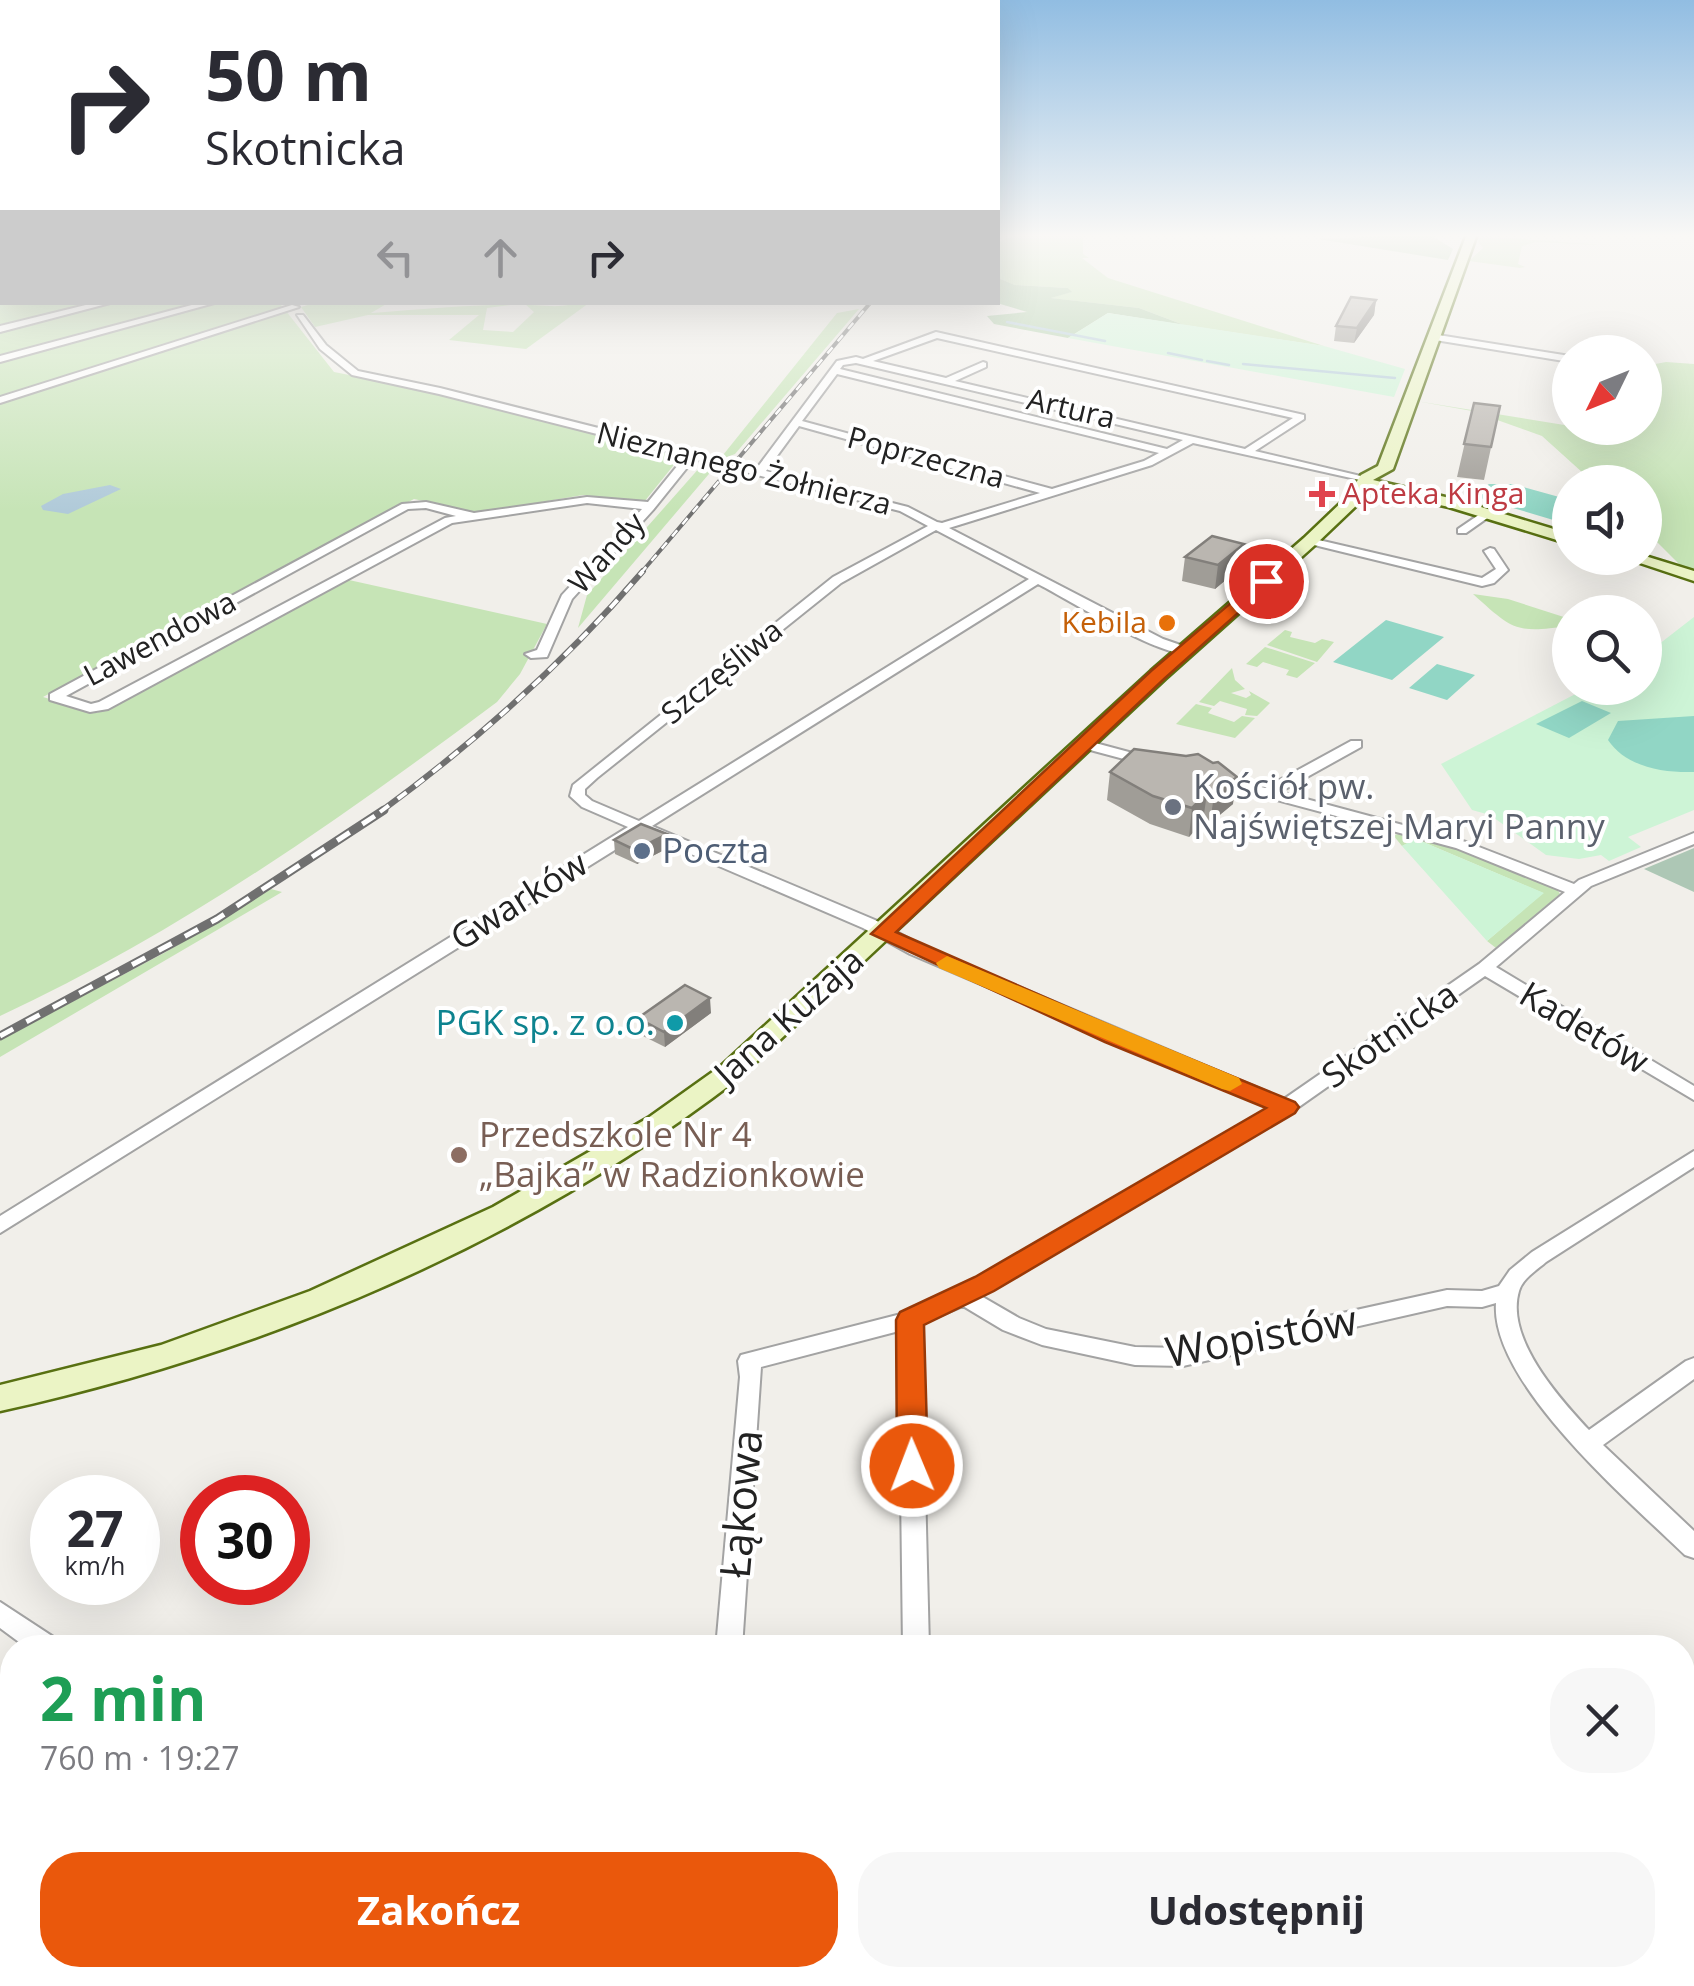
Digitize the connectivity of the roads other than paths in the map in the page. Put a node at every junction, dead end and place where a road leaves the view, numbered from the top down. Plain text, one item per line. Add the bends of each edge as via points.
1 (123, 327) edge
2 (248, 327) edge
3 (308, 327) edge
4 (1436, 327) edge
5 (1432, 337) junction
6 (1511, 337) dead end
7 (1501, 347) junction
8 (1552, 355) edge
9 (0, 360) edge
10 (866, 360) junction
11 (982, 364) dead end
12 (835, 371) junction
13 (949, 380) junction
14 (0, 400) edge
15 (798, 423) junction
16 (1194, 438) junction
17 (1163, 451) dead end
18 (1248, 451) junction
19 (1390, 454) junction
20 (696, 456) junction
21 (1318, 468) junction
22 (1342, 471) junction
23 (1400, 471) dead end
24 (760, 472) junction
25 (1369, 478) junction
26 (1418, 485) junction
27 (1393, 492) junction
28 (1054, 493) junction
29 (1353, 500) junction
30 (1452, 504) junction
31 (650, 506) junction
32 (1487, 514) junction
33 (472, 516) junction
34 (939, 526) junction
35 (1462, 531) dead end
36 (1552, 534) edge
37 (1310, 540) junction
38 (1490, 551) dead end
39 (1662, 567) edge
40 (1694, 576) edge
41 (1039, 578) junction
42 (1184, 651) junction
43 (532, 654) dead end
44 (1084, 744) junction
45 (1356, 744) dead end
46 (1166, 766) edge
47 (1196, 774) edge
48 (1268, 792) junction
49 (639, 826) junction
50 (1694, 838) edge
51 (1576, 890) junction
52 (882, 934) junction
53 (1485, 968) junction
54 (1690, 1088) edge
55 (1286, 1107) junction
56 (1694, 1158) edge
57 (0, 1226) edge
58 (1507, 1292) junction
59 (964, 1296) junction
60 (910, 1320) junction
61 (750, 1360) joint
62 (1694, 1367) edge
63 (0, 1398) edge
64 (1589, 1442) junction
65 (1694, 1548) edge
66 (0, 1613) edge
67 (31, 1635) edge
68 (730, 1635) edge
69 (916, 1635) edge

1 - 9 street
2 - 14 street, Nieznanego Żołnierza
3 - 20 street, Nieznanego Żołnierza via 356,374
4 - 5 street, Jana Kużaja
5 - 7 street
5 - 19 street, Jana Kużaja
6 - 7 street
7 - 8 street
10 - 12 street via 843,361
10 - 13 street, Artura
10 - 18 street via 939,336 1301,417
11 - 13 street
12 - 15 street
12 - 17 street
13 - 16 street, Artura
15 - 24 street
15 - 28 street, Poprzeczna
16 - 18 street, Artura
16 - 28 street, Szczęśliwa via 1148,463
18 - 21 street, Artura
19 - 22 street via 1376,467
19 - 23 street
19 - 25 street, Jana Kużaja via 1384,469
20 - 24 street, Nieznanego Żołnierza
20 - 31 street, Wandy
21 - 22 street, Artura
21 - 25 street, Artura
22 - 25 street, Artura
24 - 34 street, Nieznanego Żołnierza via 890,504
25 - 26 street via 1404,477
25 - 27 street
25 - 29 street, Jana Kużaja
26 - 27 street, Jana Kużaja
26 - 30 street
27 - 29 street, Jana Kużaja
27 - 30 street
28 - 34 street, Szczęśliwa
29 - 37 street, Jana Kużaja
30 - 32 street
31 - 33 street, Lawendowa via 587,500
31 - 43 street, Wandy via 566,598 542,654
32 - 35 street
32 - 36 street
33 - 33 street, Lawendowa via 431,526 104,706 55,697 406,506
34 - 41 street, Nieznanego Żołnierza
34 - 49 street, Szczęśliwa via 837,580 578,788 587,804
37 - 38 street via 1482,582 1502,570
37 - 42 street, Jana Kużaja
39 - 40 street
41 - 42 street, Nieznanego Żołnierza
41 - 49 street, Gwarków
42 - 44 street, Jana Kużaja
44 - 46 street
44 - 52 street, Jana Kużaja
45 - 48 street
47 - 48 street
48 - 51 street via 1461,845
49 - 52 street
49 - 57 street, Gwarków
50 - 51 street, Skotnicka
51 - 53 street, Skotnicka
52 - 55 street
52 - 63 street, Jana Kużaja via 730,1072 581,1174 262,1325 94,1378
53 - 54 street, Kadetów
53 - 55 street, Skotnicka
55 - 59 street, Skotnicka
56 - 58 street via 1539,1256
58 - 59 street, Wopistów via 1448,1298 1183,1357 1135,1356 1042,1337
58 - 64 street via 1508,1334 1518,1357
59 - 60 street, Skotnicka
60 - 61 street, Skotnicka
60 - 69 street
61 - 68 street, Łąkowa
62 - 64 street
64 - 65 street
66 - 67 street

